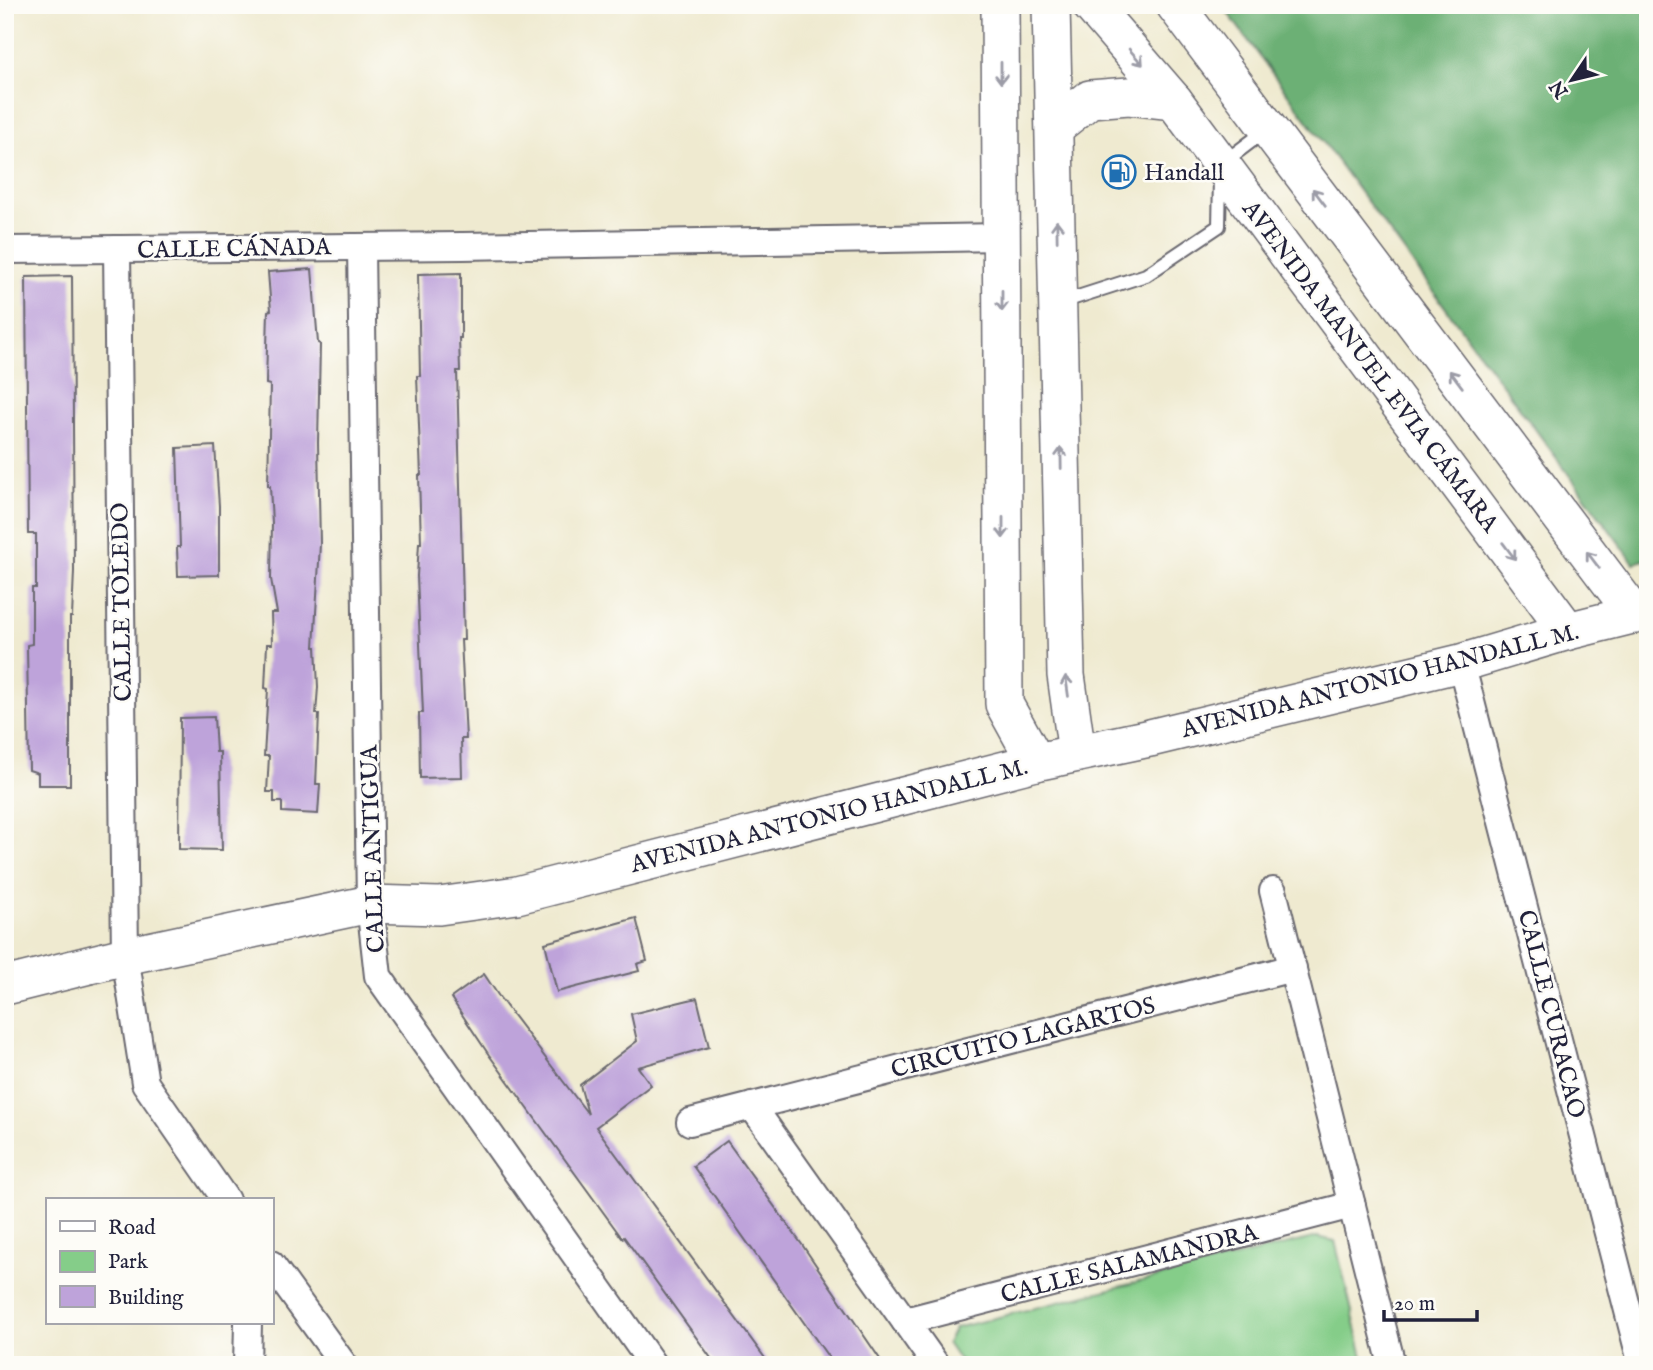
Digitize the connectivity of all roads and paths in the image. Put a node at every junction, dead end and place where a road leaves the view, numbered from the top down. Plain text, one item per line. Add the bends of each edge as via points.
1 (1000, 5) edge
2 (1051, 5) edge
3 (1091, 5) edge
4 (1175, 5) edge
5 (1174, 101) junction
6 (1055, 127) junction
7 (1268, 129) junction
8 (1221, 164) junction
9 (1002, 237) junction
10 (361, 247) junction
11 (117, 249) junction
12 (5, 250) edge
13 (1058, 303) junction
14 (1641, 613) edge
15 (1569, 631) junction
16 (1461, 663) junction
17 (1077, 753) junction
18 (1037, 762) junction
19 (1273, 891) dead end
20 (370, 904) junction
21 (125, 956) junction
22 (1293, 968) junction
23 (5, 986) edge
24 (752, 1106) junction
25 (690, 1122) dead end
26 (225, 1198) edge
27 (1352, 1206) junction
28 (273, 1268) edge
29 (905, 1321) junction
30 (247, 1324) edge
31 (247, 1365) edge
32 (344, 1365) edge
33 (653, 1365) edge
34 (936, 1365) edge
35 (1392, 1365) edge
36 (1642, 1365) edge

1 -> 9 street
2 - 6 street
3 -> 5 street, AVENIDA MANUEL EVIA CÁMARA
4 - 7 street
5 - 6 street via 1129,96 1090,99
5 - 8 street, AVENIDA MANUEL EVIA CÁMARA
13 -> 6 street
7 - 8 lane
14 -> 7 street
8 - 13 lane via 1219,226 1146,275
8 -> 15 street, AVENIDA MANUEL EVIA CÁMARA
9 - 10 street, CALLE CÁNADA
9 -> 18 street via 1004,704
10 - 11 street, CALLE CÁNADA
10 - 20 street, CALLE ANTIGUA
11 - 12 street, CALLE CÁNADA
11 - 21 street, CALLE TOLEDO
17 -> 13 street via 1066,675
14 - 15 street, AVENIDA ANTONIO HANDALL M.
15 - 16 street, AVENIDA ANTONIO HANDALL M.
16 - 17 street, AVENIDA ANTONIO HANDALL M.
16 - 36 street, CALLE CURACAO
17 - 18 street, AVENIDA ANTONIO HANDALL M.
18 - 20 street, AVENIDA ANTONIO HANDALL M. via 517,895 439,906
19 - 22 street
20 - 21 street, AVENIDA ANTONIO HANDALL M.
20 - 33 street, CALLE ANTIGUA via 378,976
21 - 23 street, AVENIDA ANTONIO HANDALL M.
21 - 26 street, CALLE TOLEDO via 145,1083
22 - 24 street, CIRCUITO LAGARTOS
22 - 27 street
24 - 25 street, CIRCUITO LAGARTOS
24 - 29 street
27 - 29 street, CALLE SALAMANDRA
27 - 35 street
28 - 32 street
29 - 34 street
30 - 31 street

